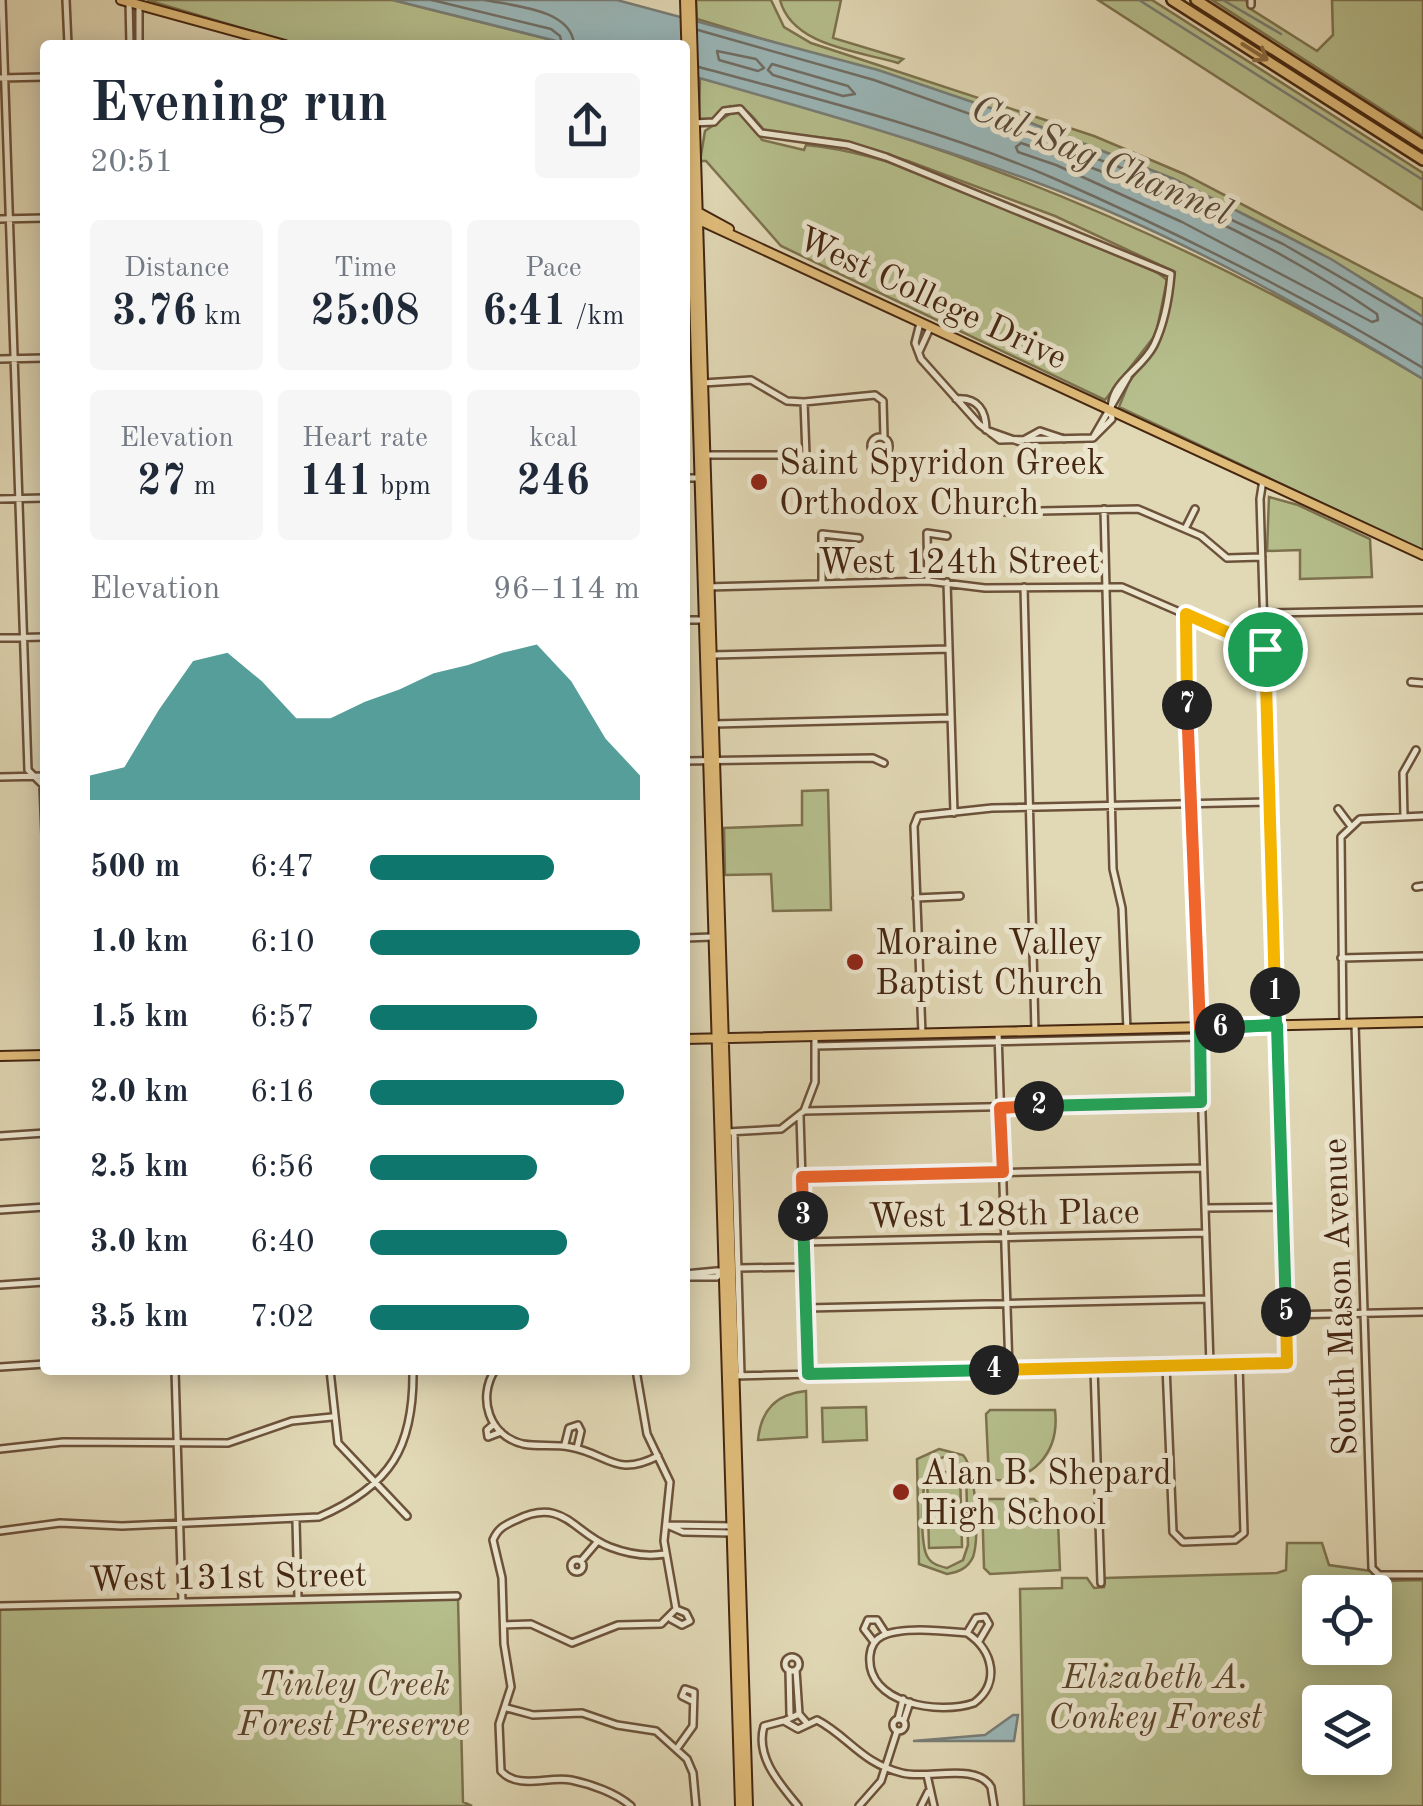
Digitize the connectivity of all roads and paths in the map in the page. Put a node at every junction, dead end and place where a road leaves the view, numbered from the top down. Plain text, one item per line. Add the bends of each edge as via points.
1 (2, 0) edge
2 (66, 0) edge
3 (1172, 0) edge
4 (1196, 0) edge
5 (125, 1) edge
6 (688, 1) edge
7 (139, 4) junction
8 (68, 40) edge
9 (129, 40) edge
10 (140, 40) edge
11 (267, 40) edge
12 (689, 40) edge
13 (690, 62) edge
14 (40, 77) edge
15 (3, 78) edge
16 (692, 123) junction
17 (1423, 145) edge
18 (1423, 160) edge
19 (690, 186) joint
20 (691, 212) edge
21 (40, 218) edge
22 (0, 219) edge
23 (10, 219) junction
24 (718, 228) junction
25 (732, 232) junction
26 (698, 239) junction
27 (920, 323) junction
28 (930, 327) junction
29 (694, 340) edge
30 (918, 352) junction
31 (40, 358) edge
32 (14, 359) junction
33 (0, 360) edge
34 (704, 383) junction
35 (956, 399) junction
36 (804, 402) junction
37 (1110, 410) junction
38 (986, 430) junction
39 (884, 437) dead end
40 (706, 454) junction
41 (690, 478) edge
42 (702, 478) junction
43 (1264, 480) junction
44 (18, 498) junction
45 (40, 498) edge
46 (0, 499) edge
47 (1104, 509) junction
48 (1195, 509) dead end
49 (995, 512) dead end
50 (1185, 529) junction
51 (947, 536) dead end
52 (858, 538) dead end
53 (1423, 556) edge
54 (1262, 557) junction
55 (928, 581) junction
56 (947, 582) junction
57 (822, 584) junction
58 (1105, 586) junction
59 (706, 587) junction
60 (1024, 587) junction
61 (1423, 610) edge
62 (1265, 613) junction
63 (1186, 614) junction
64 (690, 620) edge
65 (702, 620) junction
66 (40, 637) edge
67 (0, 638) edge
68 (22, 638) junction
69 (1265, 649) junction
70 (949, 650) junction
71 (707, 656) junction
72 (1411, 682) dead end
73 (1423, 683) edge
74 (951, 718) junction
75 (709, 724) junction
76 (1416, 750) dead end
77 (710, 760) junction
78 (690, 761) edge
79 (884, 763) dead end
80 (34, 776) junction
81 (40, 776) edge
82 (0, 777) edge
83 (40, 782) edge
84 (1269, 802) junction
85 (1190, 804) junction
86 (1111, 806) junction
87 (1030, 808) junction
88 (1338, 809) dead end
89 (954, 813) junction
90 (1404, 816) junction
91 (1423, 816) edge
92 (1350, 826) junction
93 (960, 896) dead end
94 (916, 898) junction
95 (716, 937) junction
96 (690, 938) edge
97 (1423, 956) edge
98 (1342, 958) junction
99 (1423, 1022) edge
100 (1343, 1024) junction
101 (1355, 1024) junction
102 (1276, 1025) junction
103 (1127, 1030) junction
104 (1035, 1032) junction
105 (1200, 1033) junction
106 (922, 1034) junction
107 (998, 1037) junction
108 (719, 1039) junction
109 (690, 1040) edge
110 (815, 1041) junction
111 (40, 1055) edge
112 (0, 1056) edge
113 (1201, 1102) junction
114 (1000, 1108) junction
115 (802, 1113) junction
116 (730, 1132) junction
117 (40, 1133) edge
118 (0, 1136) edge
119 (1204, 1168) junction
120 (1003, 1172) junction
121 (802, 1177) junction
122 (40, 1207) edge
123 (1282, 1207) junction
124 (1205, 1208) junction
125 (0, 1210) edge
126 (1206, 1233) junction
127 (1004, 1238) junction
128 (803, 1242) junction
129 (804, 1267) junction
130 (730, 1270) junction
131 (690, 1275) edge
132 (40, 1282) edge
133 (0, 1284) edge
134 (1208, 1300) junction
135 (1006, 1303) junction
136 (806, 1308) junction
137 (1423, 1312) edge
138 (1365, 1313) junction
139 (1286, 1315) junction
140 (40, 1364) edge
141 (1210, 1365) junction
142 (1239, 1365) junction
143 (1166, 1366) junction
144 (0, 1367) edge
145 (1094, 1368) junction
146 (1008, 1369) junction
147 (808, 1374) junction
148 (175, 1375) edge
149 (330, 1375) edge
150 (413, 1375) edge
151 (493, 1375) edge
152 (637, 1375) edge
153 (734, 1376) junction
154 (332, 1417) junction
155 (494, 1424) junction
156 (500, 1432) junction
157 (177, 1443) junction
158 (565, 1446) junction
159 (578, 1448) junction
160 (0, 1449) edge
161 (658, 1456) junction
162 (376, 1484) junction
163 (407, 1516) dead end
164 (296, 1521) junction
165 (180, 1524) junction
166 (667, 1525) junction
167 (733, 1529) junction
168 (0, 1530) edge
169 (598, 1541) junction
170 (665, 1554) junction
171 (581, 1561) dead end
172 (1423, 1575) edge
173 (1100, 1583) dead end
174 (457, 1596) dead end
175 (298, 1599) junction
176 (182, 1602) junction
177 (0, 1606) edge
178 (676, 1609) junction
179 (671, 1619) junction
180 (504, 1625) junction
181 (967, 1633) junction
182 (886, 1634) junction
183 (980, 1641) junction
184 (874, 1642) junction
185 (692, 1700) dead end
186 (907, 1700) junction
187 (507, 1708) junction
188 (790, 1714) junction
189 (799, 1714) junction
190 (784, 1720) junction
191 (806, 1722) junction
192 (678, 1747) junction
193 (885, 1768) junction
194 (928, 1775) junction
195 (928, 1792) junction
196 (631, 1806) edge
197 (696, 1806) edge
198 (740, 1806) edge
199 (748, 1806) edge
200 (798, 1806) edge
201 (859, 1806) edge
202 (921, 1806) edge
203 (934, 1806) edge
204 (994, 1806) edge

1 - 15 street
2 - 8 street
3 -> 18 highway
4 - 17 highway
5 - 7 main road
5 - 9 street
6 - 12 main road
7 - 10 street
7 - 11 main road
13 - 16 main road
14 - 15 street
15 - 23 street
16 - 19 main road
16 - 20 main road
16 - 37 street via 714,122 724,111 740,109 760,133 886,157 1171,274 1162,328
19 - 20 main road
20 - 24 main road, West College Drive
20 - 25 main road, West College Drive
20 - 26 main road
20 - 29 main road
21 - 23 street
22 - 23 street
23 - 32 street
24 - 25 main road, West College Drive
24 - 26 main road
25 - 27 main road, West College Drive
26 - 29 main road
27 - 28 main road, West College Drive
27 - 30 street
28 - 30 street
28 - 37 main road, West College Drive
29 - 34 main road
29 - 42 main road
30 - 35 street
31 - 32 street
32 - 33 street
32 - 44 street
34 - 36 street via 751,380 787,401
34 - 40 main road
35 - 38 street
35 - 38 street via 980,407
36 - 39 street via 875,395 883,401
36 - 40 street via 806,455
37 - 38 street via 1093,438 1066,440 1040,430 1020,442
37 - 43 main road, West College Drive
40 - 42 main road
41 - 42 street
42 - 59 main road
43 - 53 main road, West College Drive
43 - 54 street
44 - 45 street
44 - 46 street
44 - 68 street
47 - 49 street
47 - 50 street via 1138,509
47 - 58 street
48 - 50 street
50 - 54 street via 1227,558
51 - 55 street via 927,533
52 - 57 street via 822,534
54 - 62 street
55 - 56 street, West 124th Street
55 - 57 street, West 124th Street
56 - 60 street, West 124th Street
56 - 70 street
57 - 59 street, West 124th Street
58 - 60 street, West 124th Street
58 - 63 street, West 124th Street
58 - 86 street
59 - 65 main road
59 - 71 main road
60 - 87 street
61 - 62 street
62 - 69 street
63 - 69 street, West 124th Street
63 - 85 street
64 - 65 street
65 - 71 main road
66 - 68 street
67 - 68 street
68 - 80 street via 28,770
69 - 84 street
70 - 71 street
70 - 74 street
71 - 75 main road
72 - 73 street
74 - 75 street
74 - 89 street
75 - 77 main road
76 - 90 street via 1403,773
77 - 78 street
77 - 79 street
77 - 95 main road
80 - 81 street
80 - 82 street
80 - 83 street
84 - 85 street
84 - 102 street
85 - 86 street
85 - 105 street
86 - 87 street
86 - 103 street
87 - 89 street
87 - 104 street
88 - 92 street
89 - 94 street via 923,814 914,826
90 - 91 street
90 - 92 street
92 - 98 street via 1338,850
93 - 94 street
94 - 106 street
95 - 96 street
95 - 108 main road
97 - 98 street
98 - 100 street
99 - 101 main road
100 - 101 main road
100 - 102 main road
101 - 138 street, South Mason Avenue
102 - 105 main road
102 - 123 street
103 - 104 main road
103 - 105 main road
104 - 107 main road
105 - 107 street
105 - 113 street
106 - 107 main road
106 - 110 main road
107 - 110 street
107 - 114 street
108 - 109 main road
108 - 110 main road
108 - 116 main road
108 - 130 main road
110 - 115 street via 814,1090
111 - 112 main road
113 - 114 street
113 - 119 street
114 - 115 street
114 - 120 street
115 - 116 street via 781,1128
115 - 121 street
116 - 130 main road
117 - 118 street
119 - 120 street
119 - 124 street
120 - 121 street
120 - 127 street
121 - 128 street
122 - 125 street
123 - 124 street
123 - 139 street
124 - 126 street
126 - 127 street, West 128th Place
126 - 134 street
127 - 128 street, West 128th Place
127 - 135 street
128 - 129 street
129 - 130 street
129 - 136 street
130 - 131 street
130 - 153 main road
132 - 133 street
134 - 135 street
134 - 141 street
135 - 136 street
135 - 146 street
136 - 147 street
137 - 138 street
138 - 139 street
138 - 172 street, South Mason Avenue via 1372,1568 1380,1575
139 - 142 street via 1287,1363
140 - 144 street
141 - 142 street
141 - 143 street
142 - 143 street via 1242,1536 1235,1540 1176,1539
143 - 145 street
145 - 146 street
145 - 173 street
146 - 147 street
147 - 153 street
148 - 157 street
149 - 154 street
150 - 162 street via 408,1432
151 - 155 street via 486,1398
152 - 161 street
153 - 167 main road
154 - 157 street via 292,1421 228,1442
154 - 162 street via 338,1443
155 - 156 street
155 - 156 street via 488,1437
156 - 158 street via 520,1444
157 - 160 street
157 - 165 street
158 - 159 street
158 - 159 street via 575,1424 581,1431
159 - 161 street via 626,1467
161 - 166 street via 670,1482
162 - 163 street
162 - 164 street via 350,1504
164 - 165 street
164 - 175 street
165 - 168 street
165 - 176 street
166 - 167 street
166 - 170 street
167 - 198 main road
167 - 199 main road
169 - 170 street via 646,1557
169 - 171 street
169 - 180 street via 579,1524 552,1514 528,1515 499,1529 492,1544
170 - 178 street
174 - 175 street, West 131st Street
175 - 176 street, West 131st Street
176 - 177 street, West 131st Street
178 - 179 street
178 - 179 street via 690,1621
179 - 180 street via 618,1625 572,1643 531,1624
180 - 187 street
181 - 182 street
181 - 183 street
181 - 183 street via 984,1616 989,1624
182 - 184 street
182 - 184 street via 877,1620 868,1620 864,1628
183 - 186 street via 992,1676 982,1696 964,1706
184 - 186 street via 874,1677
185 - 192 street via 692,1726
186 - 193 street via 893,1724 897,1730
187 - 192 street via 533,1715 582,1713 656,1730
187 - 196 street via 498,1738 499,1768 506,1777 575,1781
188 - 189 street
188 - 189 street via 792,1670
188 - 190 street
189 - 191 street
190 - 191 street via 792,1728
190 - 200 street via 764,1726 762,1747
191 - 193 street via 824,1723
192 - 197 street via 694,1773
193 - 194 street
193 - 201 street
194 - 195 street
194 - 204 street via 977,1775 992,1787
195 - 202 street
195 - 203 street

